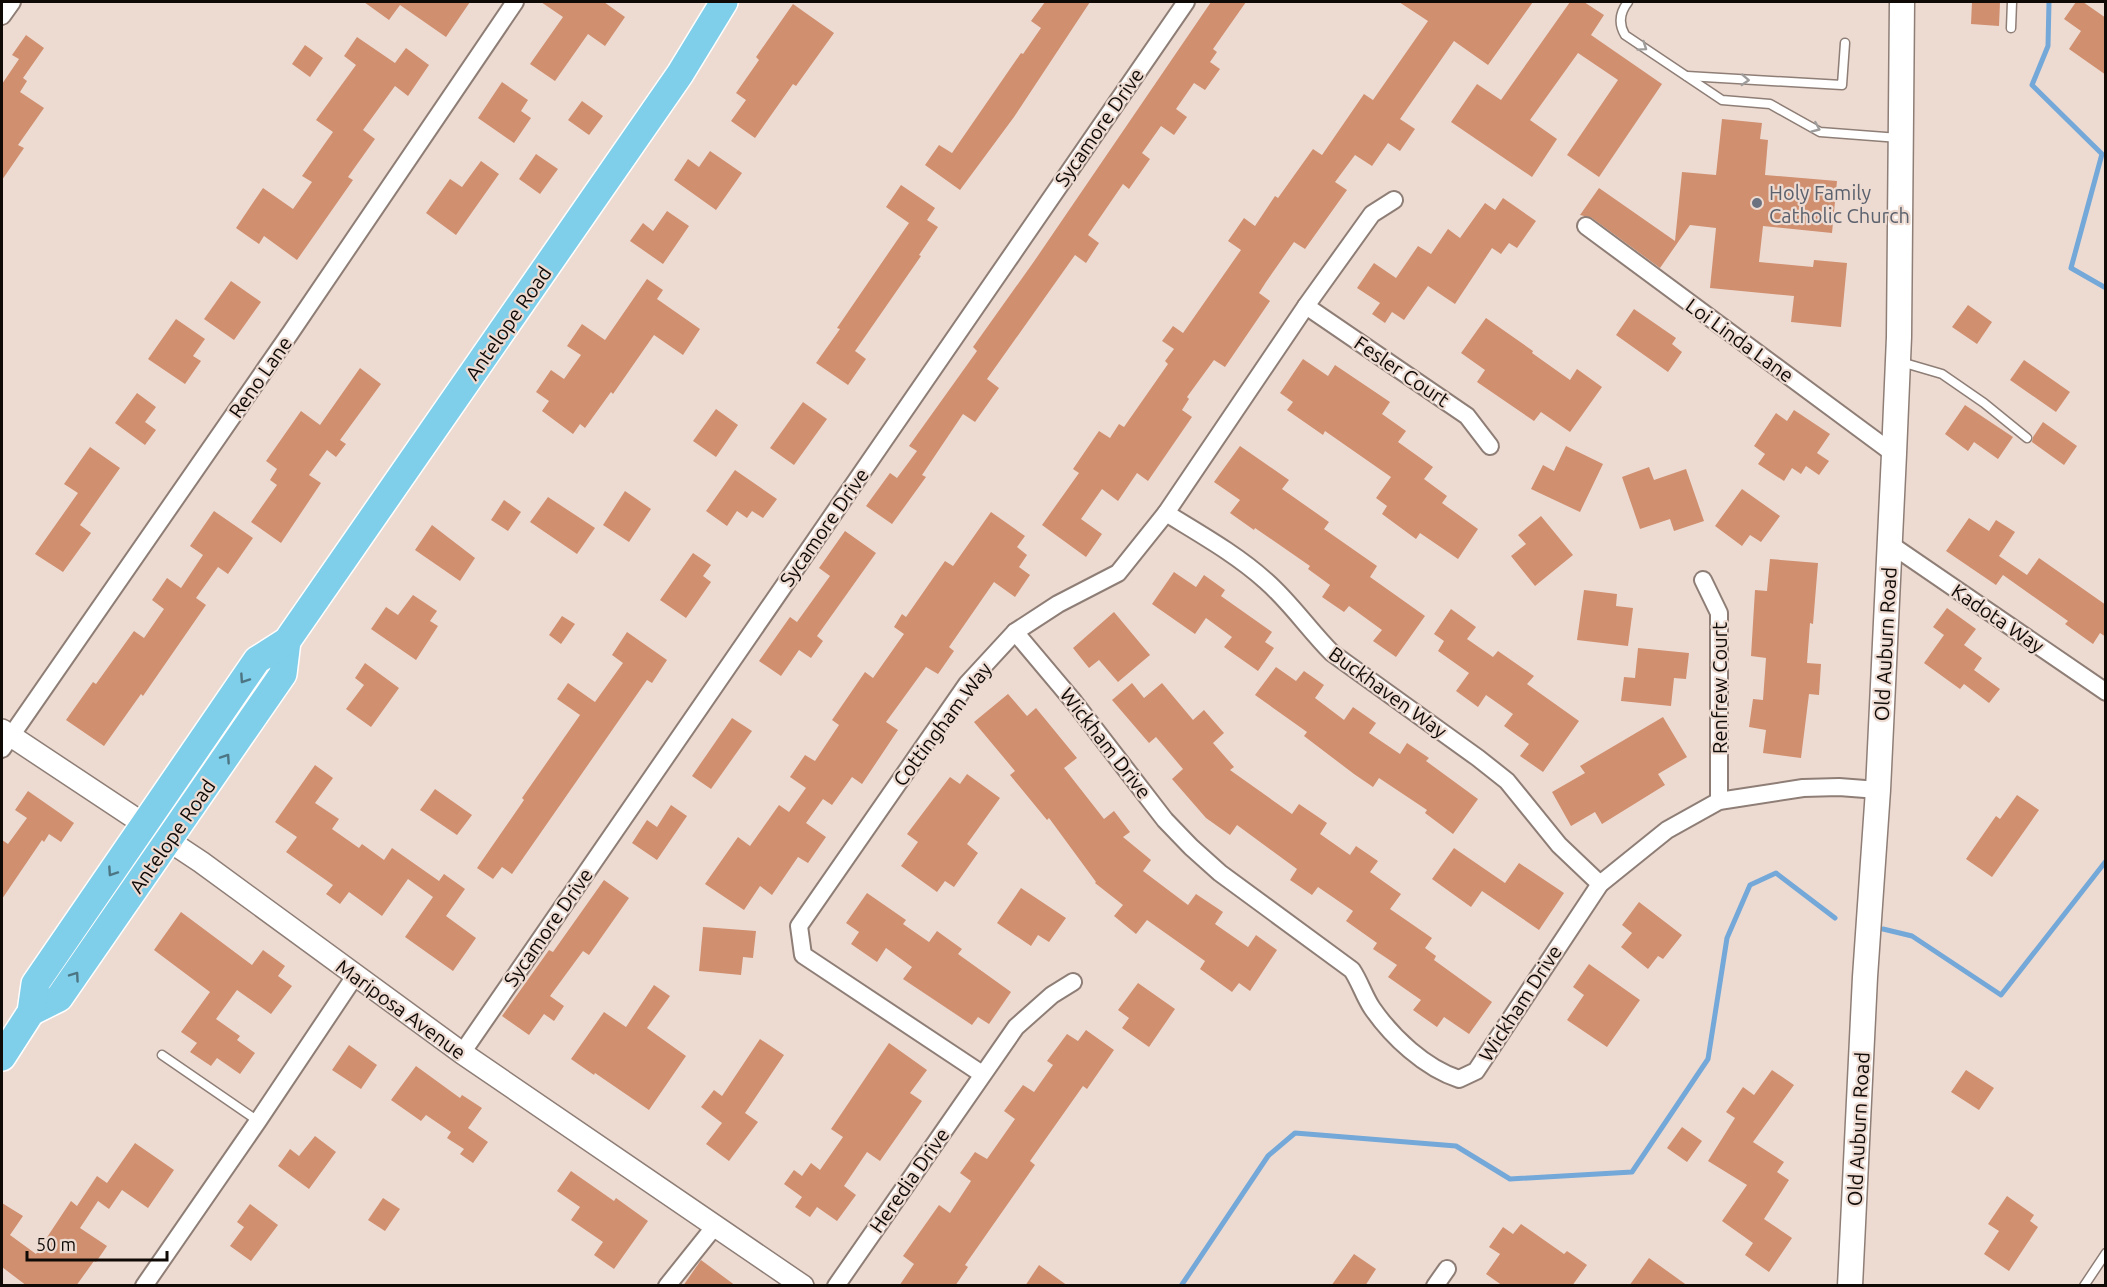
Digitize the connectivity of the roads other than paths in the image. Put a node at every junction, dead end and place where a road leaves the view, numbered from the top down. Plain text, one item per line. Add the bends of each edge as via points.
1 (12, 2) edge
2 (515, 2) edge
3 (724, 2) edge
4 (1186, 2) edge
5 (1628, 2) edge
6 (1902, 2) edge
7 (2012, 2) edge
8 (2, 16) edge
9 (2011, 28) dead end
10 (1845, 43) dead end
11 (1687, 76) junction
12 (1901, 139) junction
13 (1394, 200) dead end
14 (1586, 226) dead end
15 (1306, 306) junction
16 (1898, 361) junction
17 (2027, 438) dead end
18 (1490, 446) dead end
19 (1894, 454) junction
20 (1166, 513) junction
21 (1890, 544) junction
22 (1703, 580) dead end
23 (1015, 632) junction
24 (287, 641) junction
25 (2106, 692) edge
26 (5, 739) edge
27 (1878, 790) junction
28 (1719, 801) junction
29 (145, 824) junction
30 (169, 840) junction
31 (1600, 884) junction
32 (355, 976) junction
33 (1073, 982) dead end
34 (32, 1012) junction
35 (462, 1053) junction
36 (162, 1055) dead end
37 (2, 1057) edge
38 (982, 1074) junction
39 (258, 1121) junction
40 (715, 1226) junction
41 (2106, 1253) edge
42 (1446, 1269) dead end
43 (144, 1286) edge
44 (667, 1286) edge
45 (803, 1286) edge
46 (836, 1286) edge
47 (1435, 1286) edge
48 (1850, 1286) edge
49 (2084, 1286) edge

1 - 8 street
2 - 26 street, Reno Lane via 291,332
3 - 24 main road, Antelope Road via 680,74
4 - 35 street, Sycamore Drive
5 -> 11 lane via 1621,15 1624,35
6 - 12 main road, Old Auburn Road
7 - 9 lane
11 -> 10 lane via 1842,85
11 -> 12 lane via 1722,100 1770,104 1820,132
12 - 16 main road, Old Auburn Road
13 - 15 street, Cottingham Way via 1372,214
14 - 19 street, Loi Linda Lane
15 - 18 street, Fesler Court via 1467,416
15 - 20 street, Cottingham Way
16 - 17 lane via 1942,374
16 - 19 main road, Old Auburn Road
19 - 21 main road, Old Auburn Road
20 - 23 street, Cottingham Way via 1118,573
20 - 31 street, Buckhaven Way via 1242,562 1267,582 1332,653 1507,782 1559,845
21 - 25 street, Kadota Way
21 - 27 main road, Old Auburn Road
22 - 28 street, Renfrew Court via 1719,613
23 - 31 street, Wickham Drive via 1165,820 1191,847 1220,873 1352,970 1388,1028 1443,1074 1459,1079 1476,1071
23 - 38 street, Cottingham Way via 967,684 799,926 803,955
24 -> 29 main road, Antelope Road via 257,660
30 -> 24 main road, Antelope Road via 283,674
26 - 29 street, Mariposa Avenue
27 - 28 street, Wickham Drive via 1803,788
27 - 48 main road, Old Auburn Road
28 - 31 street, Wickham Drive via 1667,830
29 - 30 street, Mariposa Avenue
29 -> 34 main road, Antelope Road via 35,984
30 - 32 street, Mariposa Avenue
34 -> 30 main road, Antelope Road via 59,998
32 - 35 street, Mariposa Avenue
32 - 39 street
33 - 38 street, Heredia Drive via 1016,1027
34 - 37 main road, Antelope Road
35 - 40 street, Mariposa Avenue
36 - 39 lane
38 - 46 street, Heredia Drive
39 - 43 street
40 - 44 street
40 - 45 street, Mariposa Avenue
41 - 49 lane
42 - 47 street

